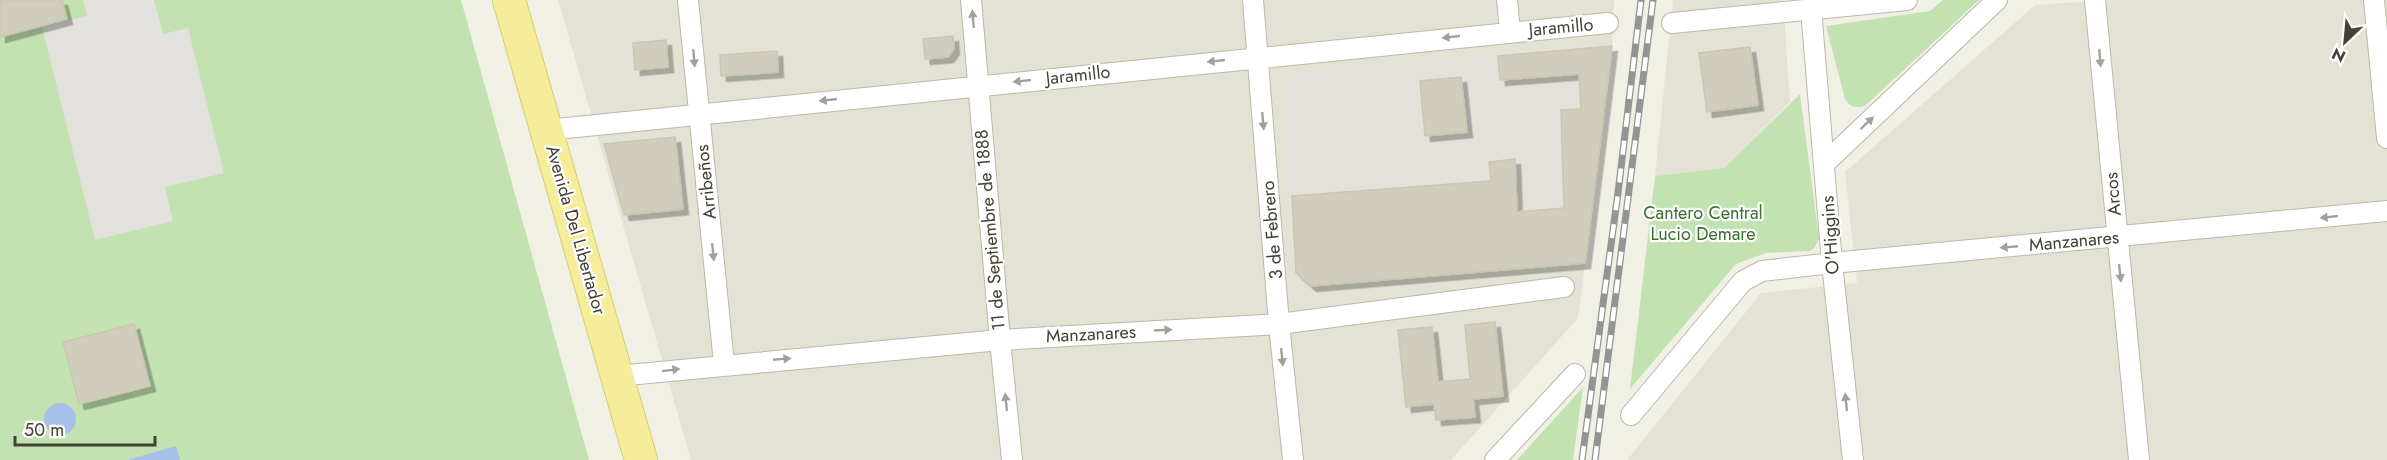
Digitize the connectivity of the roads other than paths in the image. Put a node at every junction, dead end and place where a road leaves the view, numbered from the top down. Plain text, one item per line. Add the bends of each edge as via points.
1 (509, 0) edge
2 (688, 0) edge
3 (971, 0) edge
4 (1253, 0) edge
5 (1507, 0) edge
6 (1907, 0) edge
7 (1997, 0) edge
8 (2095, 0) edge
9 (2374, 0) edge
10 (1811, 9) junction
11 (1608, 23) dead end
12 (1672, 23) dead end
13 (1510, 31) junction
14 (1258, 57) junction
15 (978, 85) junction
16 (699, 113) junction
17 (547, 130) junction
18 (2387, 138) edge
19 (1824, 164) junction
20 (2387, 211) edge
21 (2116, 237) junction
22 (1832, 263) junction
23 (1564, 286) dead end
24 (1279, 324) junction
25 (999, 339) junction
26 (724, 364) junction
27 (1575, 374) dead end
28 (617, 375) junction
29 (1631, 415) dead end
30 (641, 460) edge
31 (1012, 460) edge
32 (1293, 460) edge
33 (1495, 460) edge
34 (1853, 460) edge
35 (2139, 460) edge

1 - 17 main road, Avenida Del Libertador
2 -> 16 street, Arribeños
15 -> 3 street, 11 de Septiembre de 1888
4 - 14 street, 3 de Febrero
5 - 13 street
6 - 10 street
19 -> 7 street
8 -> 21 street, Arcos
9 - 18 street
10 - 12 street
10 - 19 street, O'Higgins
11 - 13 street, Jaramillo
13 -> 14 street, Jaramillo
14 -> 15 street, Jaramillo
14 -> 24 street, 3 de Febrero
15 -> 16 street, Jaramillo
15 - 25 street, 11 de Septiembre de 1888
16 - 17 street, Jaramillo
16 -> 26 street, Arribeños
17 - 28 main road, Avenida Del Libertador
19 - 22 street, O'Higgins
20 -> 21 street, Manzanares
21 -> 22 street, Manzanares
21 -> 35 street, Arcos
22 - 29 street, Manzanares via 1762,271 1743,281
34 -> 22 street, O'Higgins
23 - 24 street, Manzanares
25 -> 24 street, Manzanares
24 -> 32 street, 3 de Febrero
26 -> 25 street, Manzanares
31 -> 25 street, 11 de Septiembre de 1888
28 -> 26 street, Manzanares
27 - 33 street
28 - 30 main road, Avenida Del Libertador

